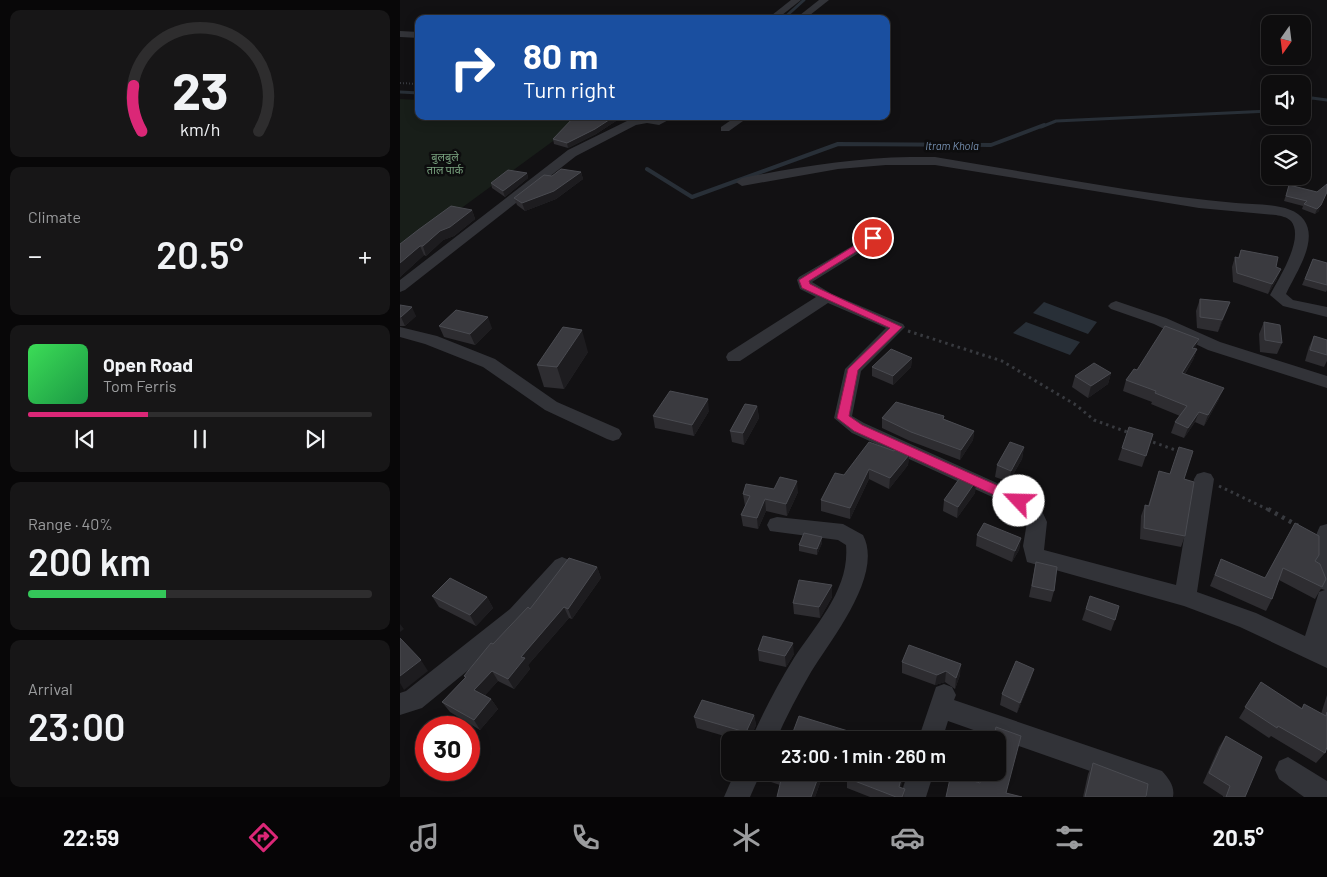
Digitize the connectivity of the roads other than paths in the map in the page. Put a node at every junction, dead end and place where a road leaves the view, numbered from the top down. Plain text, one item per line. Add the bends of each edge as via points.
1 (797, 0) edge
2 (826, 0) edge
3 (776, 15) edge
4 (804, 15) edge
5 (400, 34) edge
6 (415, 35) edge
7 (647, 120) edge
8 (647, 120) edge
9 (663, 120) edge
10 (739, 120) edge
11 (725, 130) dead end
12 (742, 182) dead end
13 (873, 238) dead end
14 (400, 287) edge
15 (827, 297) junction
16 (1116, 306) dead end
17 (1327, 312) edge
18 (400, 332) edge
19 (734, 357) dead end
20 (1327, 382) edge
21 (613, 434) dead end
22 (1204, 479) road end
23 (777, 525) dead end
24 (1325, 537) edge
25 (562, 566) edge
26 (1327, 582) edge
27 (1185, 597) junction
28 (1327, 599) edge
29 (1320, 654) edge
30 (400, 704) edge
31 (768, 731) edge
32 (933, 731) edge
33 (1288, 770) dead end
34 (744, 781) edge
35 (918, 781) edge
36 (737, 797) edge
37 (913, 797) edge
38 (1160, 797) edge
39 (1327, 797) edge

1 - 3 street
2 - 4 street
5 - 6 street
7 - 14 street via 633,122 572,153
8 - 9 street
10 - 11 street
12 - 17 street via 823,166 894,159 935,160 1199,204 1278,211 1293,216 1299,222 1303,241 1278,295 1288,303
13 - 15 street via 804,280 805,286
15 - 19 street
15 - 27 street via 897,327 853,369 843,418 858,428 1019,501 1033,512 1038,524 1032,548 1034,556
16 - 20 street via 1160,321 1214,346
18 - 21 street via 431,340 489,363 551,406
22 - 27 street
23 - 31 street via 843,532 856,541 859,553 844,604 809,656
24 - 26 street
25 - 30 street via 518,616 413,700
27 - 29 street via 1248,620
28 - 29 street
32 - 38 street via 942,701 1153,780 1161,790
33 - 39 street
34 - 36 street
35 - 37 street

